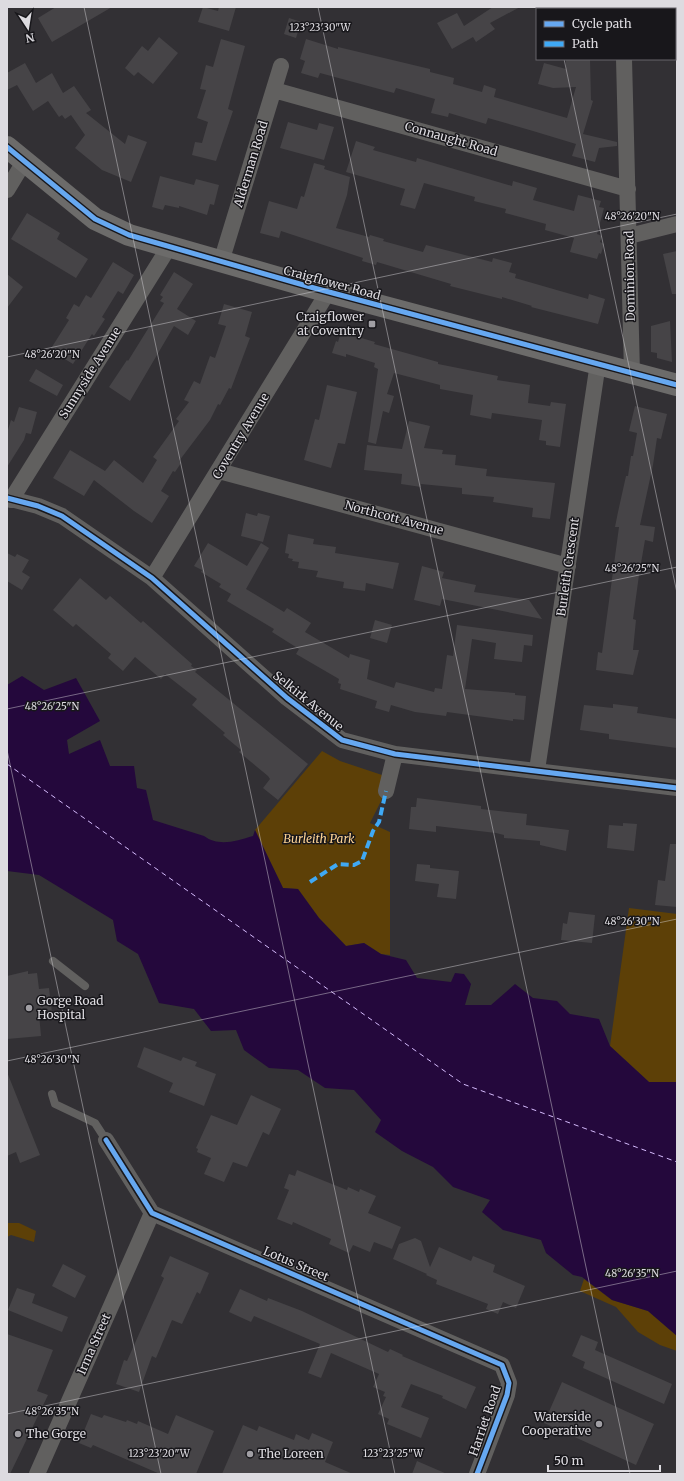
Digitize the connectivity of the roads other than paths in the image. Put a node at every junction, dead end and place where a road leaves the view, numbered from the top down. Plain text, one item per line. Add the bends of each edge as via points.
1 (624, 60) edge
2 (281, 66) dead end
3 (274, 90) junction
4 (7, 147) edge
5 (24, 162) junction
6 (628, 189) junction
7 (7, 190) edge
8 (677, 224) edge
9 (629, 236) junction
10 (169, 247) junction
11 (221, 262) junction
12 (328, 292) junction
13 (598, 364) junction
14 (632, 373) junction
15 (677, 385) edge
16 (220, 471) junction
17 (9, 499) edge
18 (568, 566) junction
19 (152, 578) junction
20 (394, 754) junction
21 (538, 770) junction
22 (677, 788) edge
23 (386, 791) dead end
24 (53, 961) dead end
25 (85, 986) dead end
26 (52, 1094) dead end
27 (106, 1140) joint
28 (152, 1214) junction
29 (507, 1374) joint
30 (37, 1474) edge
31 (477, 1474) edge

1 - 6 street, Dominion Road
2 - 3 street, Alderman Road
3 - 6 street, Connaught Road
3 - 11 street, Alderman Road
4 - 5 main road, Craigflower Road
5 - 7 street
5 - 10 main road, Craigflower Road via 95,219 129,235
6 - 9 street, Dominion Road
8 - 9 street
9 - 14 street, Dominion Road
10 - 11 main road, Craigflower Road
10 - 17 street, Sunnyside Avenue
11 - 12 main road, Craigflower Road
12 - 13 main road, Craigflower Road
12 - 16 street, Coventry Avenue
13 - 14 main road, Craigflower Road
13 - 18 street, Burleith Crescent
14 - 15 main road, Craigflower Road
16 - 18 street, Northcott Avenue
16 - 19 street, Coventry Avenue
17 - 19 street, Selkirk Avenue via 38,506 62,516
18 - 21 street, Burleith Crescent
19 - 20 street, Selkirk Avenue via 287,698 342,740
20 - 21 street, Selkirk Avenue
20 - 23 street
21 - 22 street, Selkirk Avenue
24 - 25 lane
26 - 27 lane via 55,1104 95,1123
27 - 28 street
28 - 29 street, Lotus Street via 494,1360 502,1365
28 - 30 street, Irma Street
29 - 31 street, Harriet Road via 507,1395

